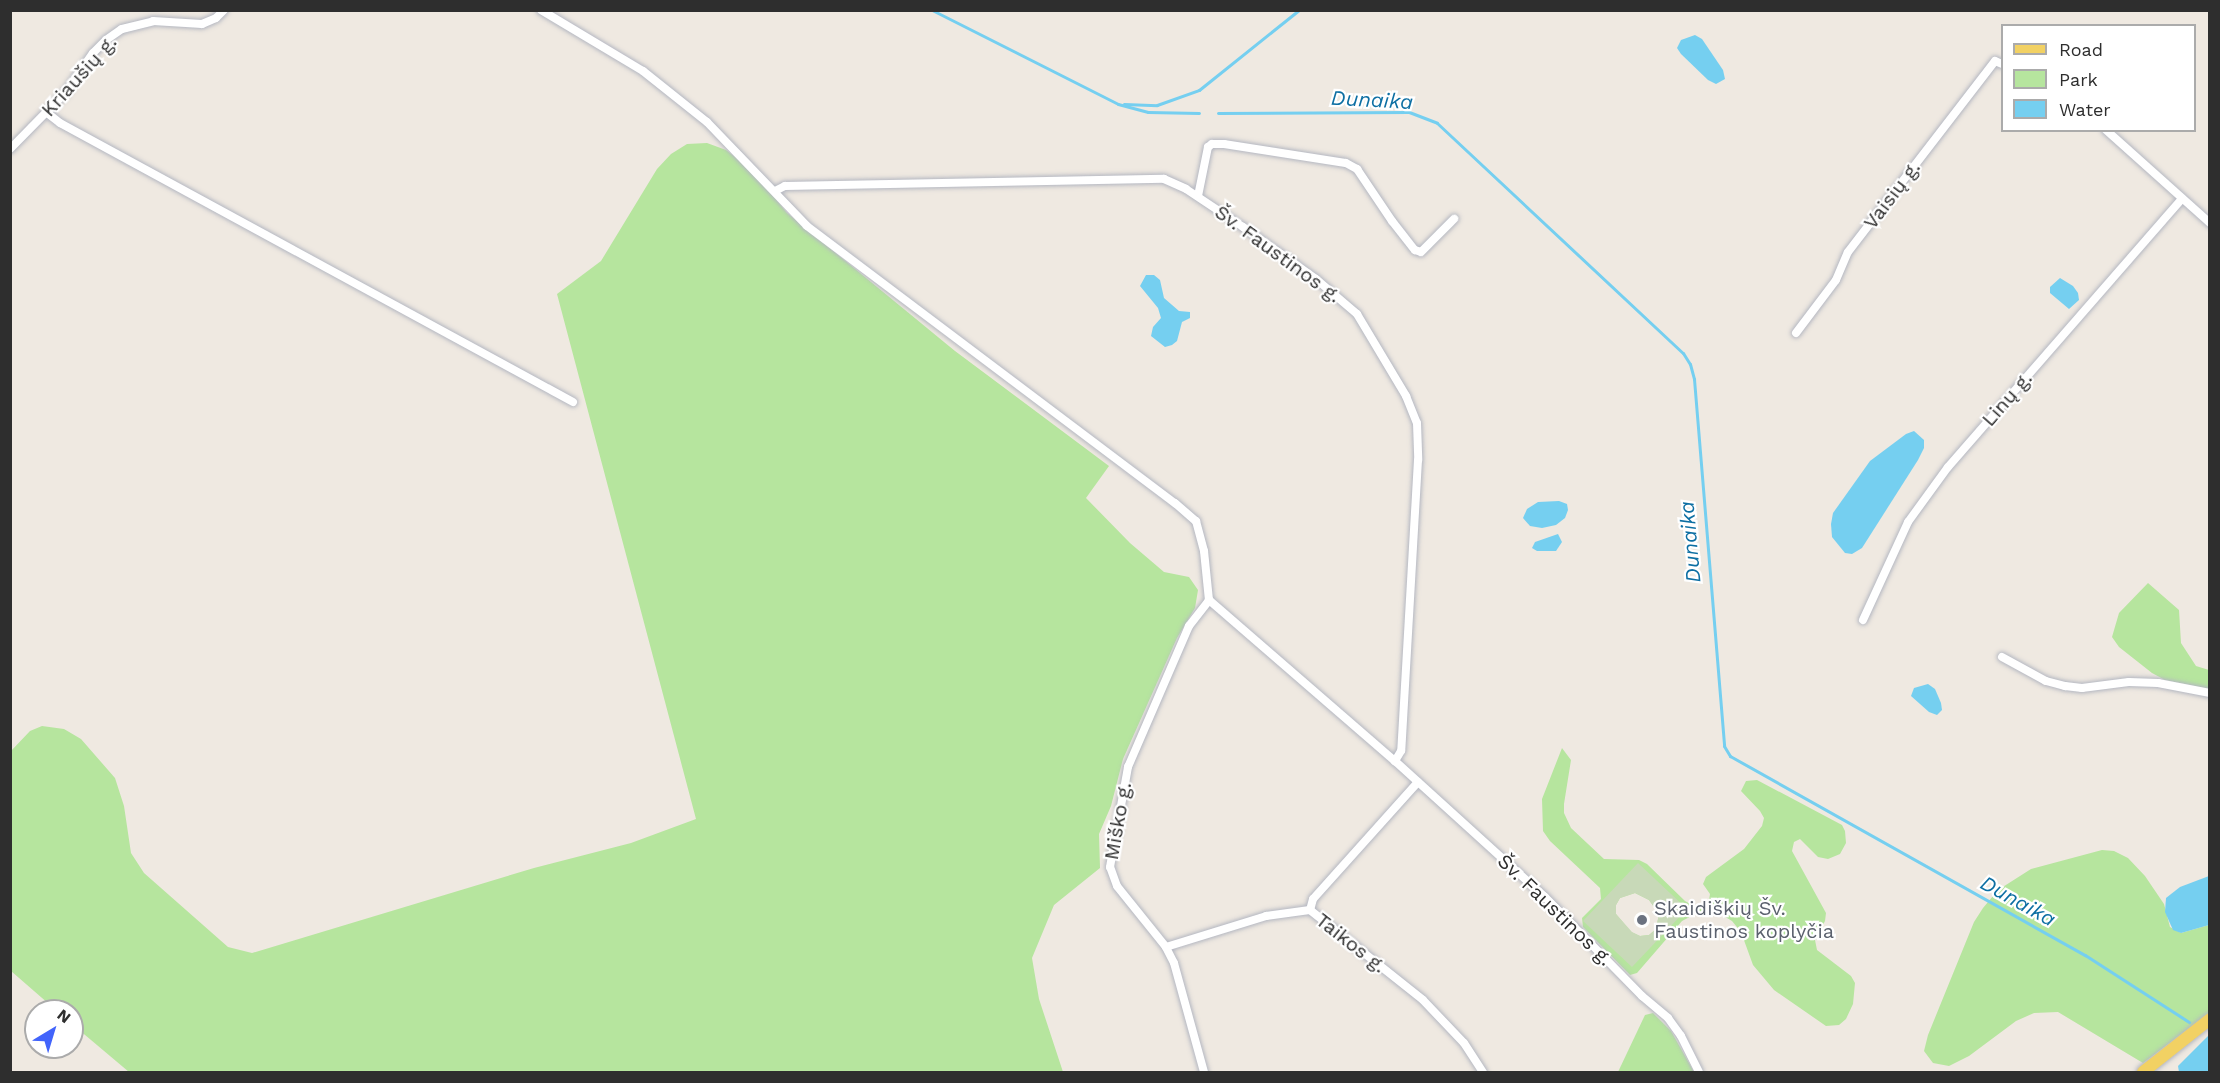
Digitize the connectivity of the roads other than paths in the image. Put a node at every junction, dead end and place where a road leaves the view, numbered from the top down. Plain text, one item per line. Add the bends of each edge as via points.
1 (224, 10) edge
2 (541, 10) edge
3 (1999, 62) edge
4 (46, 112) junction
5 (2108, 132) edge
6 (10, 149) edge
7 (775, 191) junction
8 (1198, 196) junction
9 (2182, 199) junction
10 (1454, 219) dead end
11 (2210, 224) edge
12 (1796, 333) dead end
13 (573, 402) dead end
14 (1209, 600) junction
15 (1863, 620) dead end
16 (2002, 657) dead end
17 (2210, 693) edge
18 (1395, 761) junction
19 (1418, 782) junction
20 (1310, 910) junction
21 (1166, 947) junction
22 (2210, 1019) edge
23 (1204, 1072) edge
24 (1483, 1072) edge
25 (1699, 1072) edge
26 (2142, 1072) edge

1 - 4 street, Kriaušių g. via 202,24 153,21 122,29 93,53 65,93
2 - 7 street via 653,78 707,122
3 - 12 street, Vaisių g. via 1848,252 1836,280
4 - 6 street, Kriaušių g.
4 - 13 street
5 - 9 street
7 - 8 street, Šv. Faustinos g. via 785,186 1147,178 1175,184
7 - 14 street via 807,226 1196,521 1204,551
8 - 10 street via 1208,147 1224,144 1346,163 1357,169 1398,228 1421,252
8 - 18 street, Šv. Faustinos g. via 1316,279 1357,314 1406,396 1417,423 1402,739
9 - 11 street
9 - 15 street, Linų g. via 1948,467 1908,522
14 - 18 street, Šv. Faustinos g.
14 - 21 street, Miško g. via 1190,626 1128,767 1110,867 1117,886
16 - 17 street via 2037,677 2065,686 2149,682
18 - 19 street, Šv. Faustinos g.
19 - 20 street, Taikos g. via 1313,899
19 - 25 street, Šv. Faustinos g. via 1545,897 1668,1018
20 - 21 street via 1266,916
20 - 24 street, Taikos g. via 1430,1006 1464,1043
21 - 23 street, Miško g. via 1180,978
22 - 26 main road

